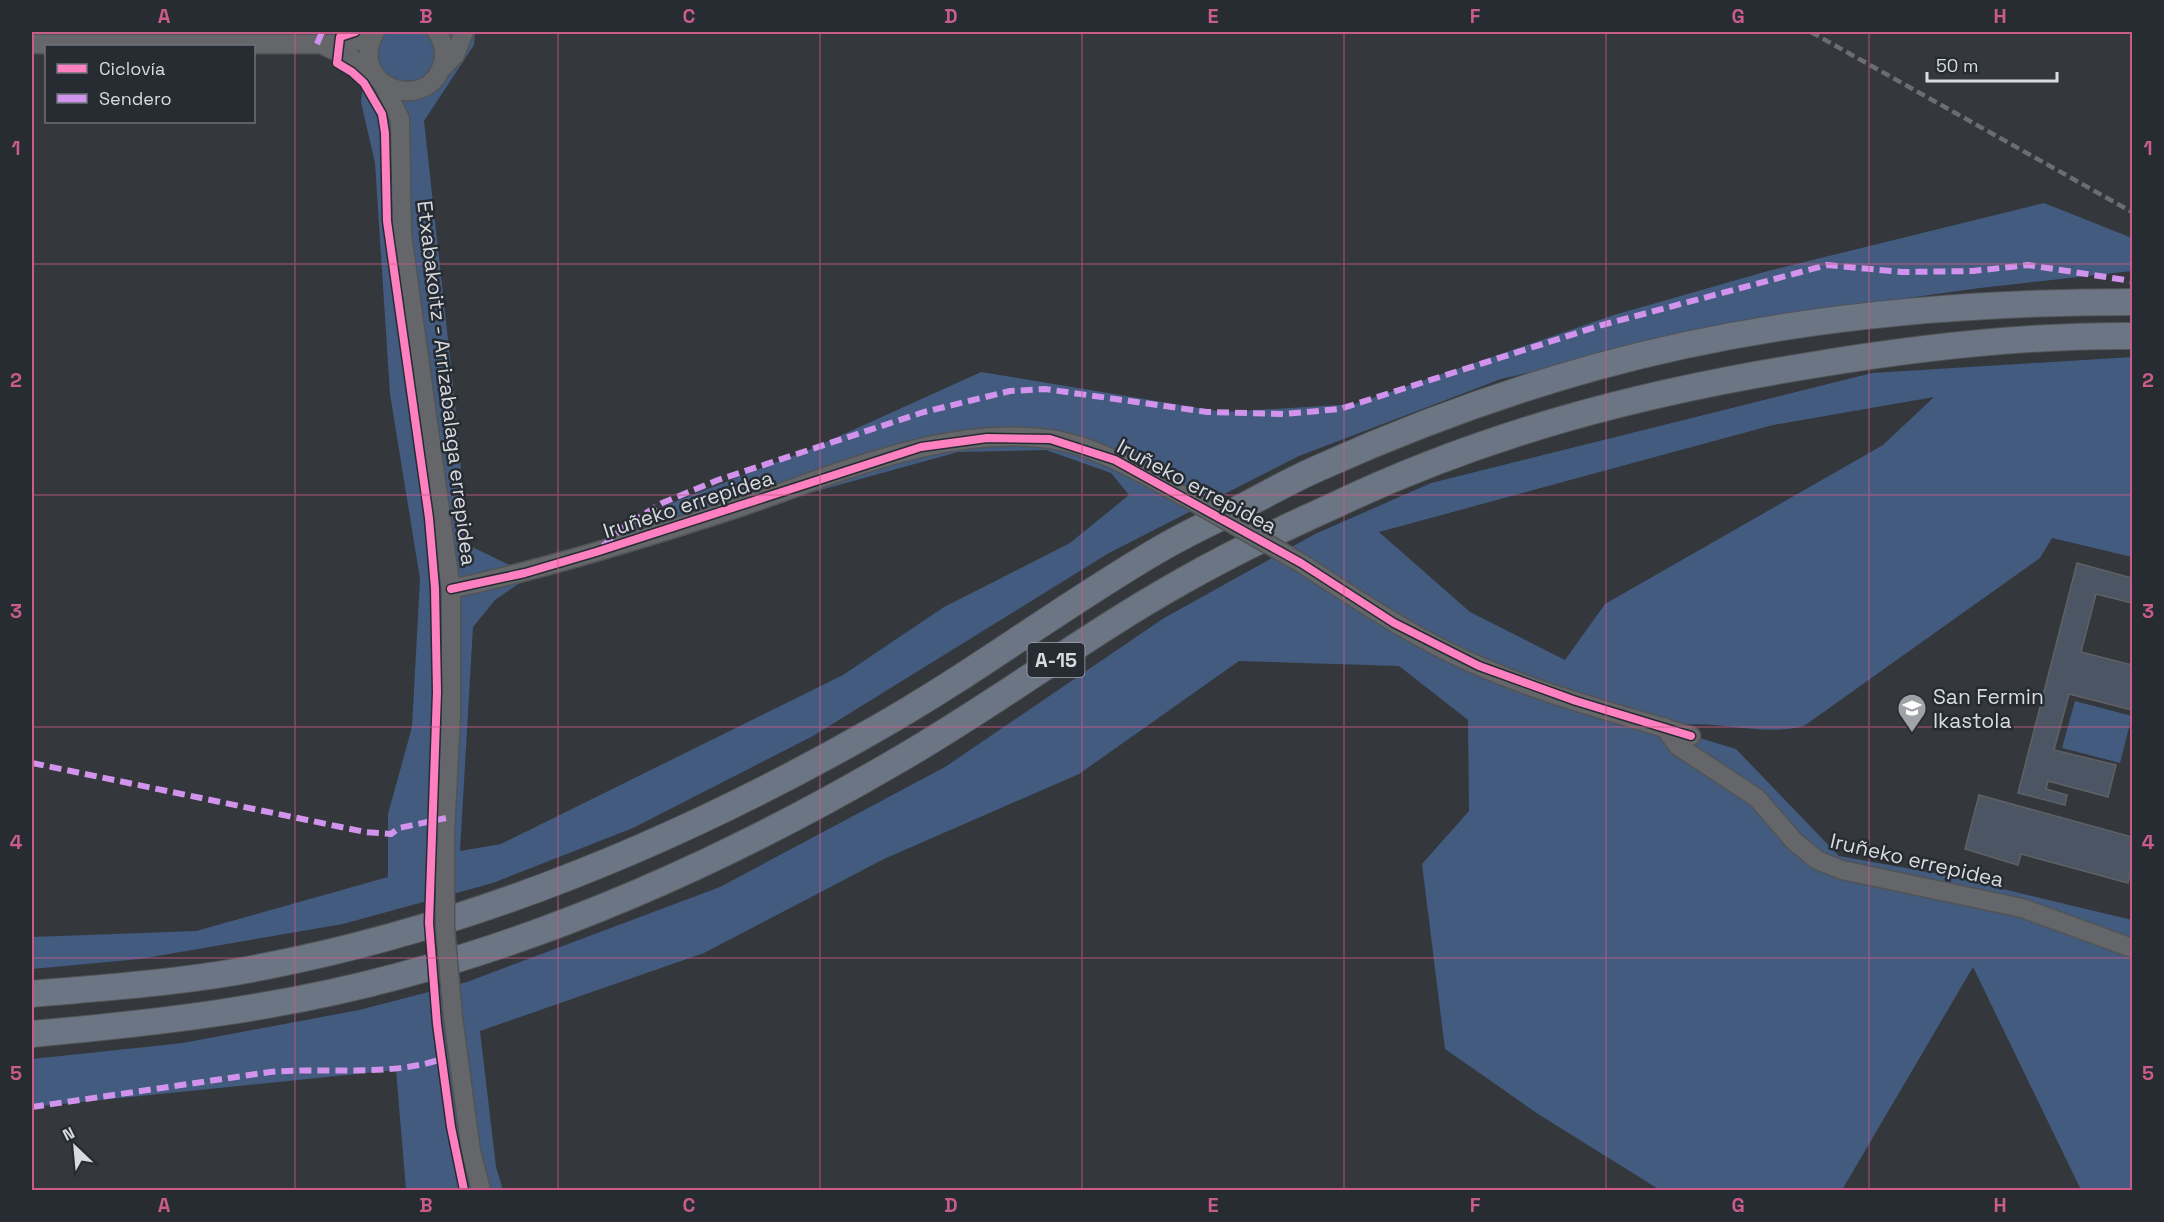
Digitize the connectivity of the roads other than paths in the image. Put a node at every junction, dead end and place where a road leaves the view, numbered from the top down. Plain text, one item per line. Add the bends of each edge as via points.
1 (375, 32) edge
2 (437, 32) edge
3 (464, 32) edge
4 (32, 44) edge
5 (317, 44) junction
6 (442, 68) junction
7 (379, 80) junction
8 (421, 89) junction
9 (400, 119) junction
10 (2133, 302) edge
11 (2133, 336) edge
12 (451, 589) junction
13 (1664, 727) junction
14 (1691, 736) dead end
15 (2133, 948) edge
16 (32, 994) edge
17 (32, 1034) edge
18 (481, 1191) edge

1 - 5 street via 354,42
1 - 7 street via 369,49 370,67
2 - 6 street via 444,48
3 - 6 street via 455,55
4 - 5 street
5 - 7 street via 351,58
6 - 8 street
7 - 8 street via 402,92
7 - 9 street, Etxabakoitz - Arrizabalaga errepidea
8 - 9 street
9 - 12 street, Etxabakoitz - Arrizabalaga errepidea via 402,234
10 - 16 highway, A-15 via 1905,311 1801,325 1600,366 1476,404 1317,468 1161,548 879,728 728,810 571,877 475,911 322,955 178,981
11 - 17 highway, A-15 via 2097,335 1908,349 1725,379 1603,406 1465,449 1336,504 1182,581 896,762 747,841 585,914 395,978 295,1000 199,1018
12 - 13 street, Iruñeko errepidea, bridge via 578,557 921,447 987,438 1050,439 1115,460 1301,563 1394,623 1479,666
12 - 18 street, Etxabakoitz - Arrizabalaga errepidea, bridge via 445,928 471,1151
13 - 14 street, Iruñeko errepidea
13 - 15 street, Iruñeko errepidea via 1678,746 1757,798 1817,861 1842,870 2022,908

